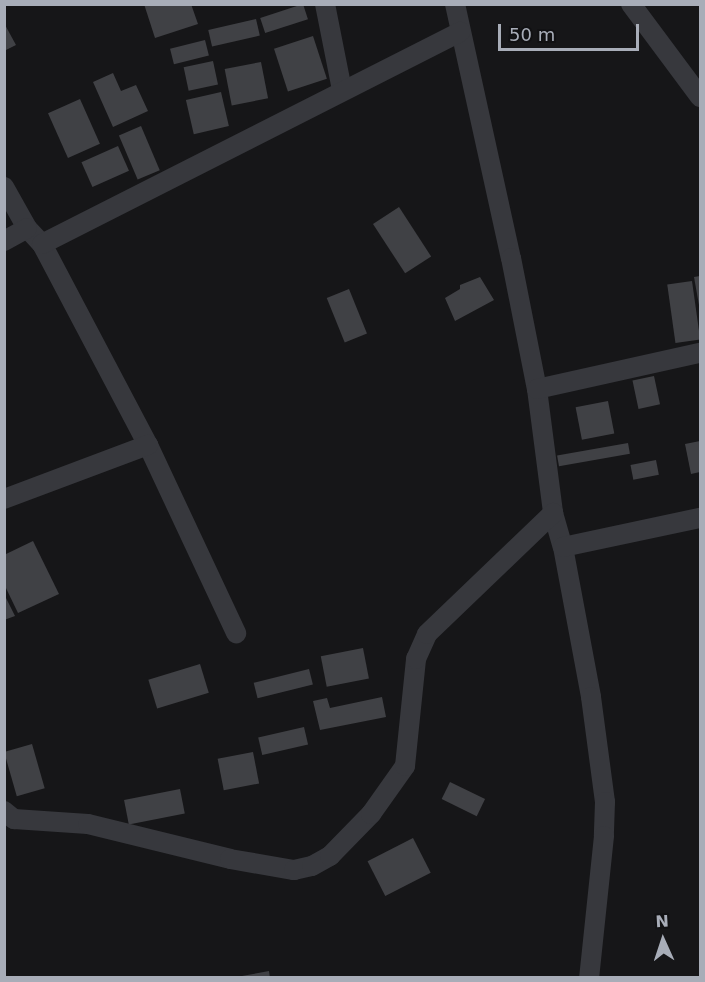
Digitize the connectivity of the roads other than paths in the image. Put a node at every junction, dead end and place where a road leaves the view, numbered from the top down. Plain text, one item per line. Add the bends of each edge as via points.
1 (326, 4) edge
2 (455, 4) edge
3 (631, 4) edge
4 (460, 32) junction
5 (342, 90) junction
6 (700, 98) edge
7 (4, 187) edge
8 (27, 228) junction
9 (4, 241) edge
10 (42, 244) junction
11 (700, 353) edge
12 (537, 389) junction
13 (148, 445) junction
14 (4, 499) edge
15 (553, 513) junction
16 (700, 518) edge
17 (563, 547) junction
18 (236, 633) dead end
19 (8, 820) edge
20 (589, 978) edge

1 - 5 street
2 - 4 street
3 - 6 street
4 - 5 street
4 - 12 street
5 - 10 street
7 - 8 street
8 - 9 street
8 - 10 street
10 - 13 street
11 - 12 street
12 - 15 street
13 - 14 street
13 - 18 street
15 - 17 street
15 - 19 street via 427,634 416,658 405,766 371,814 330,856 294,870 230,859 88,824
16 - 17 street
17 - 20 street via 591,697 605,802

